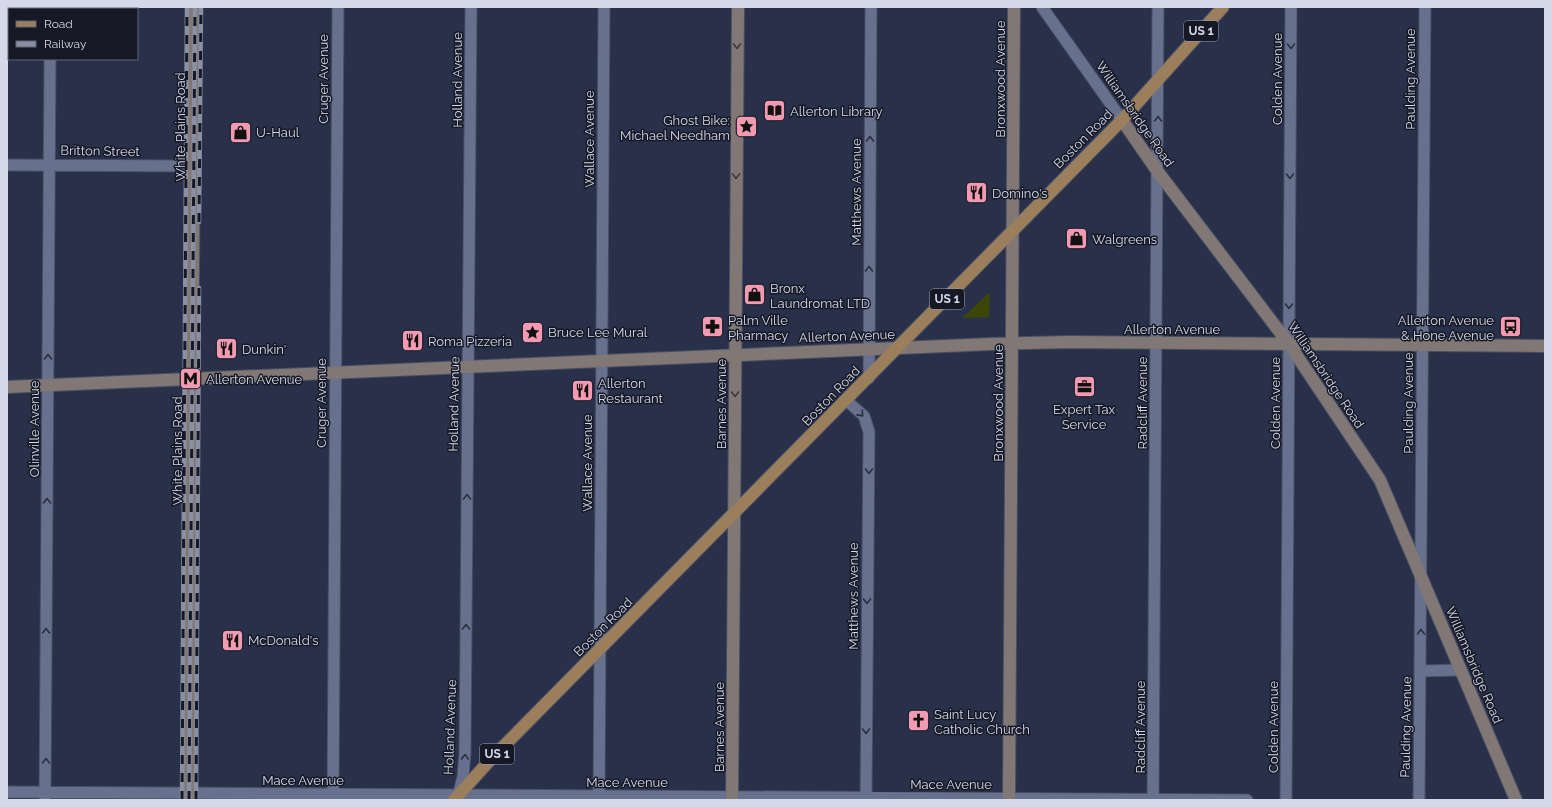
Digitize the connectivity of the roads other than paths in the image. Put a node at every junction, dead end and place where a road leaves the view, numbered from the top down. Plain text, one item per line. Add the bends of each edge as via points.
1 (195, 7) edge
2 (338, 7) edge
3 (471, 7) edge
4 (604, 7) edge
5 (738, 7) edge
6 (871, 7) edge
7 (1014, 7) edge
8 (1042, 7) edge
9 (1158, 7) edge
10 (1223, 7) edge
11 (1291, 7) edge
12 (1425, 7) edge
13 (50, 60) edge
14 (1158, 82) junction
15 (1122, 120) junction
16 (7, 165) edge
17 (50, 165) junction
18 (193, 166) junction
19 (1158, 172) junction
20 (1014, 229) junction
21 (1012, 343) junction
22 (1156, 343) junction
23 (1289, 344) junction
24 (1422, 345) junction
25 (1545, 346) edge
26 (898, 348) junction
27 (869, 349) junction
28 (735, 355) junction
29 (602, 361) junction
30 (468, 367) junction
31 (335, 373) junction
32 (868, 378) junction
33 (192, 379) junction
34 (48, 386) junction
35 (7, 387) edge
36 (846, 401) junction
37 (734, 514) junction
38 (1421, 577) junction
39 (600, 650) junction
40 (1460, 670) junction
41 (1420, 671) junction
42 (7, 792) edge
43 (45, 796) edge
44 (189, 796) edge
45 (333, 797) edge
46 (599, 798) edge
47 (732, 798) edge
48 (458, 799) edge
49 (866, 799) edge
50 (1009, 799) edge
51 (1153, 799) edge
52 (1247, 800) edge
53 (1286, 800) edge
54 (1419, 800) edge
55 (1516, 800) edge

1 - 18 main road, White Plains Road
2 - 31 street, Cruger Avenue
3 - 30 street, Holland Avenue
4 - 29 street, Wallace Avenue
5 -> 28 main road, Barnes Avenue
27 -> 6 street, Matthews Avenue
7 - 20 main road, Bronxwood Avenue
8 - 15 street, Williamsbridge Road
9 - 14 street, Radcliff Avenue
10 - 14 main road, Boston Road / US 1
11 -> 23 street, Colden Avenue
12 - 24 street, Paulding Avenue
13 - 17 street, Olinville Avenue
14 - 15 main road, Boston Road / US 1
19 -> 14 street, Radcliff Avenue
15 - 19 main road, Williamsbridge Road
15 - 20 main road, Boston Road / US 1
16 - 17 street, Britton Street
17 - 18 street, Britton Street
34 -> 17 street, Olinville Avenue
18 - 33 main road, White Plains Road
19 - 22 street, Radcliff Avenue
19 - 23 main road, Williamsbridge Road
20 - 21 main road, Bronxwood Avenue
20 - 26 main road, Boston Road / US 1
21 - 22 main road, Allerton Avenue
21 - 26 main road, Allerton Avenue
21 - 50 main road, Bronxwood Avenue
22 - 23 main road, Allerton Avenue
22 - 51 street, Radcliff Avenue
23 - 24 main road, Allerton Avenue
23 - 38 main road, Williamsbridge Road via 1380,480
23 - 53 street, Colden Avenue
24 - 25 main road, Allerton Avenue
24 - 38 street, Paulding Avenue
26 - 27 main road, Allerton Avenue
26 - 32 main road, Boston Road / US 1
27 - 28 main road, Allerton Avenue
27 - 32 street, Matthews Avenue
28 - 29 main road, Allerton Avenue
28 -> 37 main road, Barnes Avenue
29 - 30 main road, Allerton Avenue
29 - 39 street, Wallace Avenue
30 - 31 main road, Allerton Avenue
48 -> 30 street, Holland Avenue via 465,757
31 - 33 main road, Allerton Avenue
31 - 45 street, Cruger Avenue
32 - 36 main road, Boston Road / US 1
33 - 34 main road, Allerton Avenue
33 - 44 main road, White Plains Road
34 - 35 main road, Allerton Avenue
43 -> 34 street, Olinville Avenue
36 - 37 main road, Boston Road / US 1
36 -> 49 street, Matthews Avenue via 864,416 869,432
37 - 39 main road, Boston Road / US 1
37 - 47 main road, Barnes Avenue
38 - 40 main road, Williamsbridge Road
41 -> 38 street, Paulding Avenue
39 - 46 street, Wallace Avenue
39 - 48 main road, Boston Road / US 1 via 491,759
40 - 41 street
40 - 55 main road, Williamsbridge Road
41 - 54 street, Paulding Avenue
42 - 43 street, Mace Avenue
43 - 44 street, Mace Avenue
44 - 45 street, Mace Avenue
45 - 48 street, Mace Avenue
46 - 47 street, Mace Avenue
46 - 48 street, Mace Avenue
47 - 49 street, Mace Avenue
49 - 50 street, Mace Avenue
50 - 51 street, Mace Avenue
51 - 52 street, Mace Avenue

